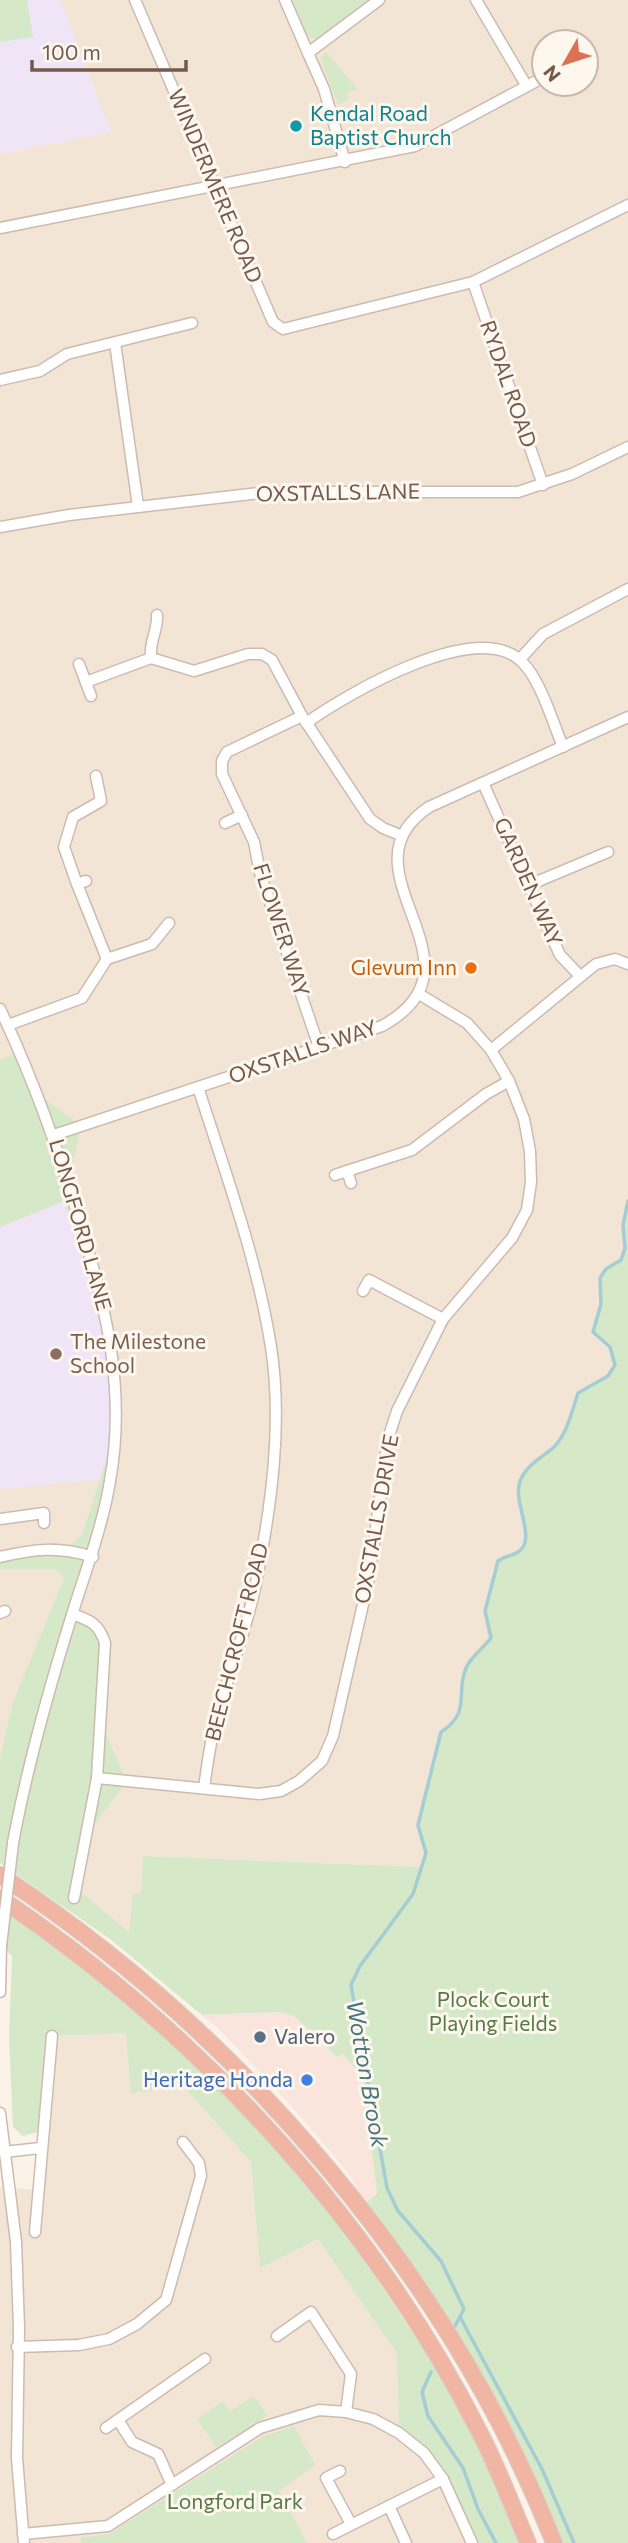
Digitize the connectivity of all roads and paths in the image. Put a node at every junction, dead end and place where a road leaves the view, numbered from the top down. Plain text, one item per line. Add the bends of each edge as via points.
1 (135, 0) edge
2 (285, 0) edge
3 (379, 0) edge
4 (477, 1) edge
5 (308, 52) junction
6 (530, 83) edge
7 (526, 85) junction
8 (345, 162) junction
9 (215, 187) junction
10 (628, 205) edge
11 (0, 228) edge
12 (473, 282) junction
13 (192, 323) dead end
14 (115, 342) junction
15 (0, 380) edge
16 (628, 447) edge
17 (543, 485) junction
18 (138, 506) junction
19 (0, 527) edge
20 (628, 589) edge
21 (158, 613) dead end
22 (150, 658) junction
23 (520, 660) junction
24 (79, 664) dead end
25 (86, 682) junction
26 (91, 696) dead end
27 (628, 717) edge
28 (304, 720) junction
29 (563, 747) junction
30 (96, 776) dead end
31 (483, 783) junction
32 (242, 815) junction
33 (225, 823) dead end
34 (400, 835) junction
35 (608, 852) dead end
36 (529, 885) junction
37 (169, 923) dead end
38 (107, 959) junction
39 (628, 964) edge
40 (580, 976) junction
41 (419, 995) junction
42 (0, 1009) edge
43 (8, 1025) junction
44 (319, 1047) junction
45 (491, 1050) junction
46 (509, 1081) junction
47 (198, 1087) junction
48 (54, 1135) junction
49 (347, 1171) junction
50 (335, 1175) dead end
51 (351, 1183) dead end
52 (363, 1291) dead end
53 (443, 1319) junction
54 (44, 1513) dead end
55 (0, 1519) edge
56 (93, 1556) junction
57 (0, 1557) edge
58 (72, 1614) junction
59 (97, 1778) junction
60 (204, 1788) junction
61 (0, 1875) edge
62 (0, 1898) edge
63 (74, 1898) dead end
64 (1, 1946) edge
65 (0, 1992) edge
66 (52, 2036) dead end
67 (0, 2113) edge
68 (183, 2142) dead end
69 (40, 2148) junction
70 (4, 2152) junction
71 (25, 2190) dead end
72 (37, 2190) junction
73 (35, 2232) dead end
74 (322, 2304) dead end
75 (311, 2312) junction
76 (274, 2338) dead end
77 (17, 2347) junction
78 (205, 2359) dead end
79 (346, 2412) junction
80 (118, 2420) junction
81 (106, 2428) dead end
82 (340, 2471) dead end
83 (443, 2479) junction
84 (172, 2485) junction
85 (389, 2506) junction
86 (351, 2524) junction
87 (333, 2534) dead end
88 (24, 2538) edge
89 (406, 2543) edge
90 (472, 2543) edge
91 (528, 2543) edge
92 (554, 2543) edge

1 - 9 street, WINDERMERE ROAD
2 - 5 street
3 - 5 street
4 - 7 street
5 - 8 street via 327,97
6 - 7 street
7 - 8 street via 415,146
8 - 9 street
9 - 11 street
9 - 12 street, WINDERMERE ROAD via 274,322 283,329
10 - 12 street
12 - 17 street, RYDAL ROAD
13 - 14 street via 183,333
14 - 15 street via 66,354 40,372
14 - 18 street
16 - 17 street, OXSTALLS LANE
17 - 18 street, OXSTALLS LANE via 491,494 304,489
18 - 19 street, OXSTALLS LANE
20 - 23 street via 543,634
21 - 22 street
22 - 25 street
22 - 28 street via 194,671 247,654 262,654 272,660
23 - 28 street via 506,650 476,649 427,659 371,682
23 - 29 street via 529,670
24 - 25 street
25 - 26 street
27 - 29 street
28 - 32 street, FLOWER WAY via 227,752 222,774
28 - 34 street via 370,819
29 - 31 street
30 - 38 street via 104,805 70,814 64,847
31 - 34 street via 429,807
31 - 36 street, GARDEN WAY
32 - 33 street
32 - 44 street, FLOWER WAY
34 - 41 street via 398,869 424,951
35 - 36 street
36 - 40 street, GARDEN WAY via 561,955
37 - 38 street via 152,944
38 - 43 street via 82,998
39 - 40 street via 605,960
40 - 45 street
41 - 44 street, OXSTALLS WAY via 390,1022
41 - 45 street, OXSTALLS DRIVE via 467,1023
42 - 43 street, LONGFORD LANE
43 - 48 street, LONGFORD LANE
44 - 47 street, OXSTALLS WAY
45 - 46 street, OXSTALLS DRIVE
46 - 49 street via 412,1150
46 - 53 street, OXSTALLS DRIVE via 524,1119 530,1152 527,1210 512,1238
47 - 48 street, OXSTALLS WAY
47 - 60 street, BEECHCROFT ROAD via 261,1299 272,1349 274,1401 274,1465 256,1585 216,1718
48 - 56 street, LONGFORD LANE via 96,1274 116,1378 118,1424 111,1479
49 - 50 street
49 - 51 street
52 - 53 street via 369,1280
53 - 60 street, OXSTALLS DRIVE via 388,1439 369,1578 333,1736 322,1761 281,1791 259,1794
54 - 55 street
56 - 57 street via 68,1549 34,1549
56 - 58 street, LONGFORD LANE
58 - 59 street via 92,1621 105,1643
58 - 64 street, LONGFORD LANE, bridge via 38,1724 13,1843
59 - 60 street, OXSTALLS DRIVE
59 - 63 street
61 - 92 highway via 116,1960 219,2051 340,2184 411,2280 468,2370
62 - 91 highway via 101,1972 187,2047 274,2136 364,2248 418,2328 480,2432
64 - 65 street, LONGFORD LANE
66 - 69 street via 45,2056
67 - 70 street
68 - 77 street via 195,2149 201,2176 166,2300 109,2339
69 - 70 street
69 - 72 street
70 - 77 street via 16,2242
71 - 72 street
72 - 73 street
74 - 75 street
75 - 76 street
75 - 79 street via 351,2374
77 - 88 street via 17,2458
78 - 80 street
79 - 83 street via 399,2433 424,2453
79 - 84 street via 318,2410 260,2428
80 - 81 street
80 - 84 street via 132,2442 158,2454
82 - 86 street via 323,2474
83 - 85 street
83 - 90 street
84 - 88 street via 108,2526
85 - 86 street
85 - 89 street
86 - 87 street

